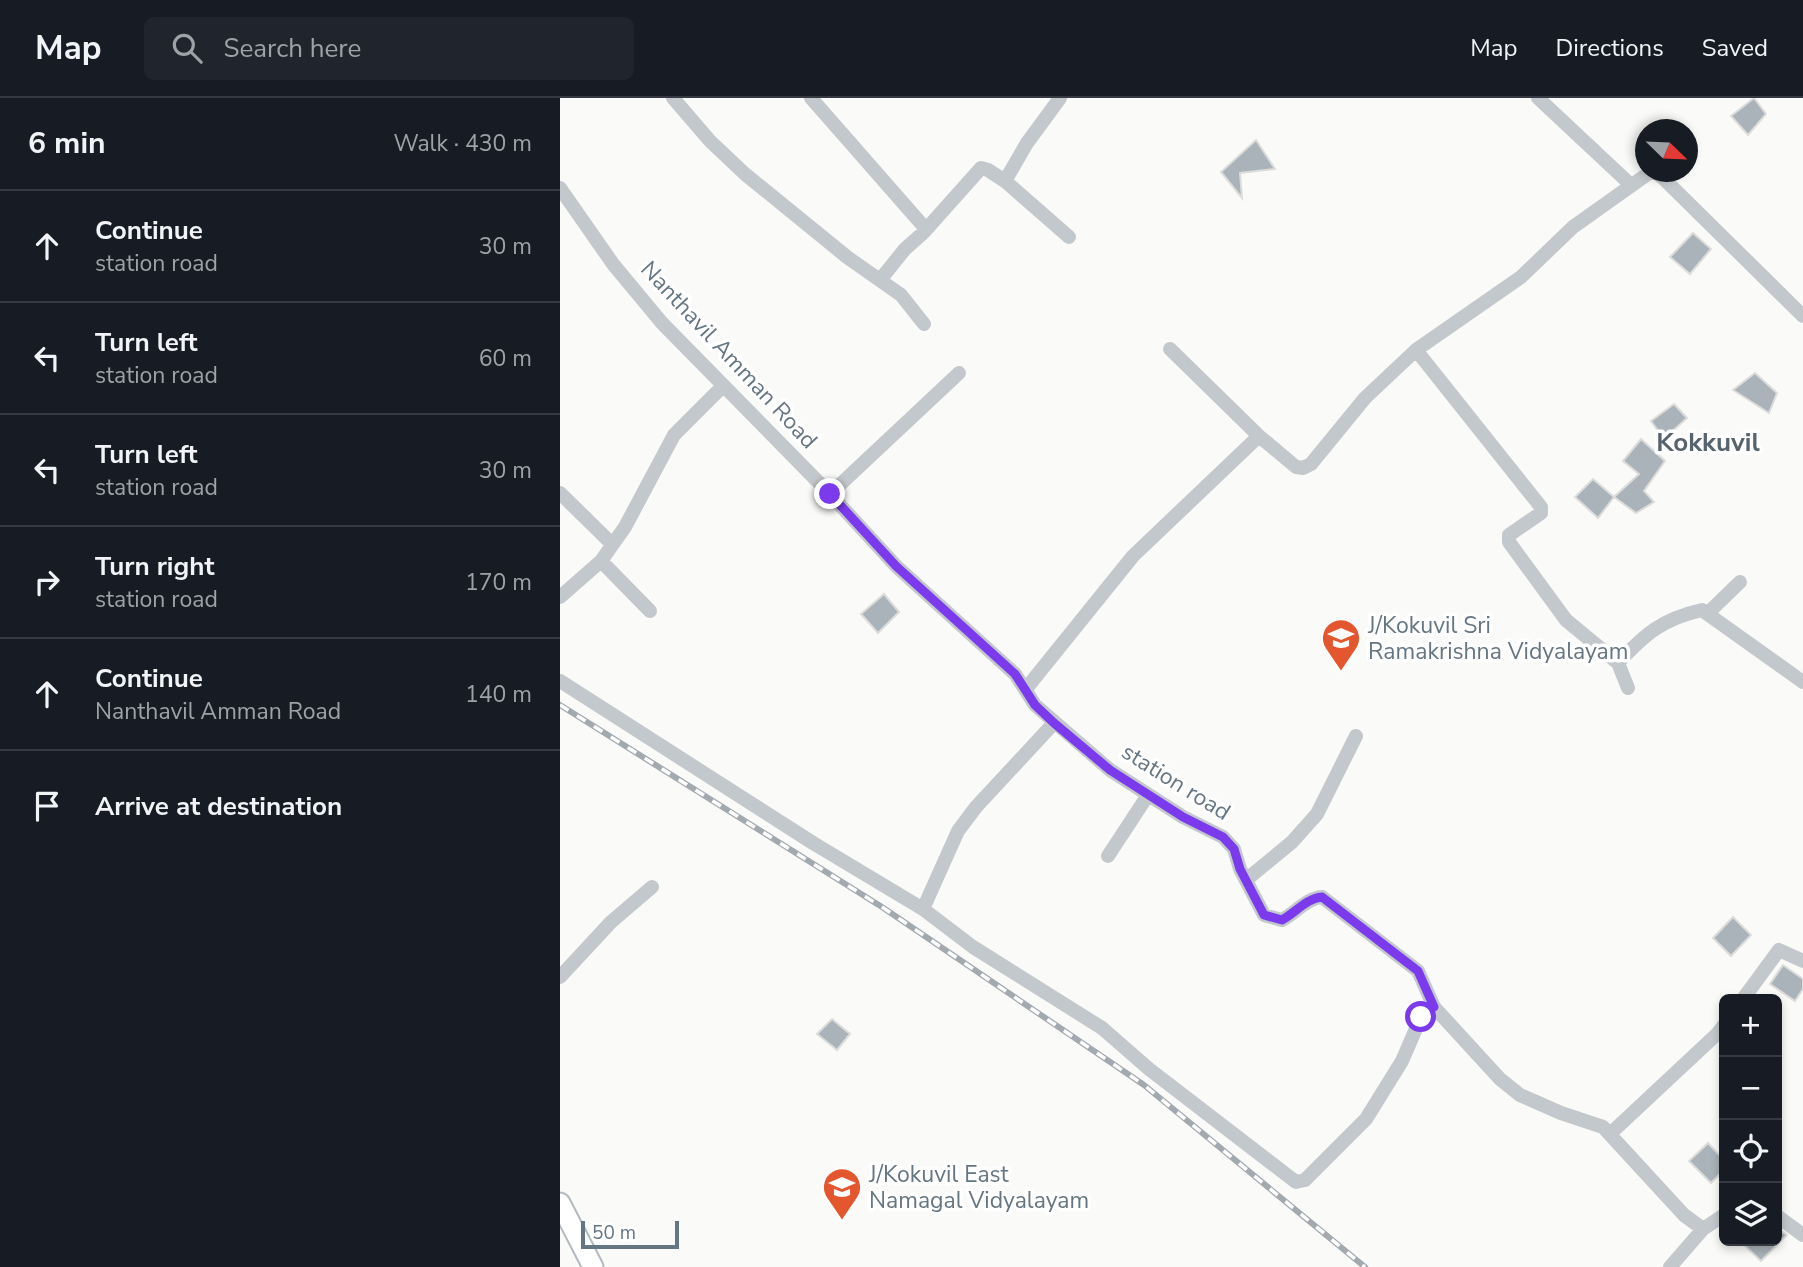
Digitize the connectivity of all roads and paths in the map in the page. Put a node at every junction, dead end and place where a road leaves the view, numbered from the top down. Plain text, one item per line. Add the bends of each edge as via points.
1 (673, 98) edge
2 (811, 98) edge
3 (1060, 98) edge
4 (1538, 98) edge
5 (1005, 181) junction
6 (1631, 185) junction
7 (560, 188) edge
8 (923, 233) junction
9 (1069, 237) dead end
10 (880, 280) junction
11 (1803, 316) edge
12 (924, 324) dead end
13 (1170, 349) dead end
14 (1416, 350) junction
15 (959, 373) dead end
16 (723, 386) junction
17 (1259, 436) junction
18 (560, 493) edge
19 (830, 494) junction
20 (612, 544) junction
21 (601, 561) junction
22 (1740, 582) dead end
23 (560, 597) edge
24 (650, 611) dead end
25 (1707, 612) junction
26 (1618, 663) junction
27 (560, 681) edge
28 (1803, 682) edge
29 (1628, 688) dead end
30 (1025, 690) junction
31 (1054, 723) junction
32 (1356, 736) dead end
33 (1148, 795) junction
34 (1108, 856) dead end
35 (1246, 880) junction
36 (652, 887) dead end
37 (923, 909) junction
38 (1803, 961) edge
39 (560, 977) edge
40 (1747, 994) edge
41 (1434, 1007) junction
42 (1719, 1032) edge
43 (1611, 1133) junction
44 (560, 1203) edge
45 (1719, 1218) edge
46 (1782, 1220) edge
47 (1703, 1229) junction
48 (1803, 1235) edge
49 (589, 1266) edge
50 (1670, 1267) edge

1 - 10 street via 745,174
2 - 8 street via 922,222
3 - 5 street
4 - 6 street
5 - 8 street via 981,168
5 - 9 street
6 - 11 street via 1649,173 1664,178
6 - 14 street via 1573,227 1521,277
7 - 16 street, Nanthavil Amman Road via 613,264
8 - 10 street
10 - 12 street via 901,295
13 - 17 street
14 - 17 street via 1365,398 1311,464 1296,467
14 - 26 street via 1541,507 1541,513 1509,535 1509,542 1566,620
15 - 19 street
16 - 19 street, Nanthavil Amman Road
16 - 20 street via 674,435
17 - 30 street via 1133,556
18 - 20 street
19 - 30 street, Nanthavil Amman Road via 896,566 1015,674
20 - 21 street
21 - 23 street
21 - 24 street
22 - 25 street
25 - 26 street via 1679,615 1644,635
25 - 28 street
26 - 29 street
27 - 37 street
30 - 31 street, station road
31 - 33 street, station road
31 - 37 street via 958,831
32 - 35 street via 1317,814
33 - 34 street
33 - 35 street, station road via 1223,837 1234,849
35 - 41 street, station road via 1264,915 1282,920 1313,898 1322,897 1418,971
36 - 39 street via 611,922
37 - 41 street via 973,947 1102,1028 1296,1182 1305,1180 1366,1119 1402,1061 1421,1017 1430,1005
38 - 40 street via 1779,950
41 - 43 street, station road via 1520,1095
42 - 43 street
43 - 47 street, station road via 1684,1215
44 - 49 street
45 - 47 street
46 - 48 street
47 - 50 street

